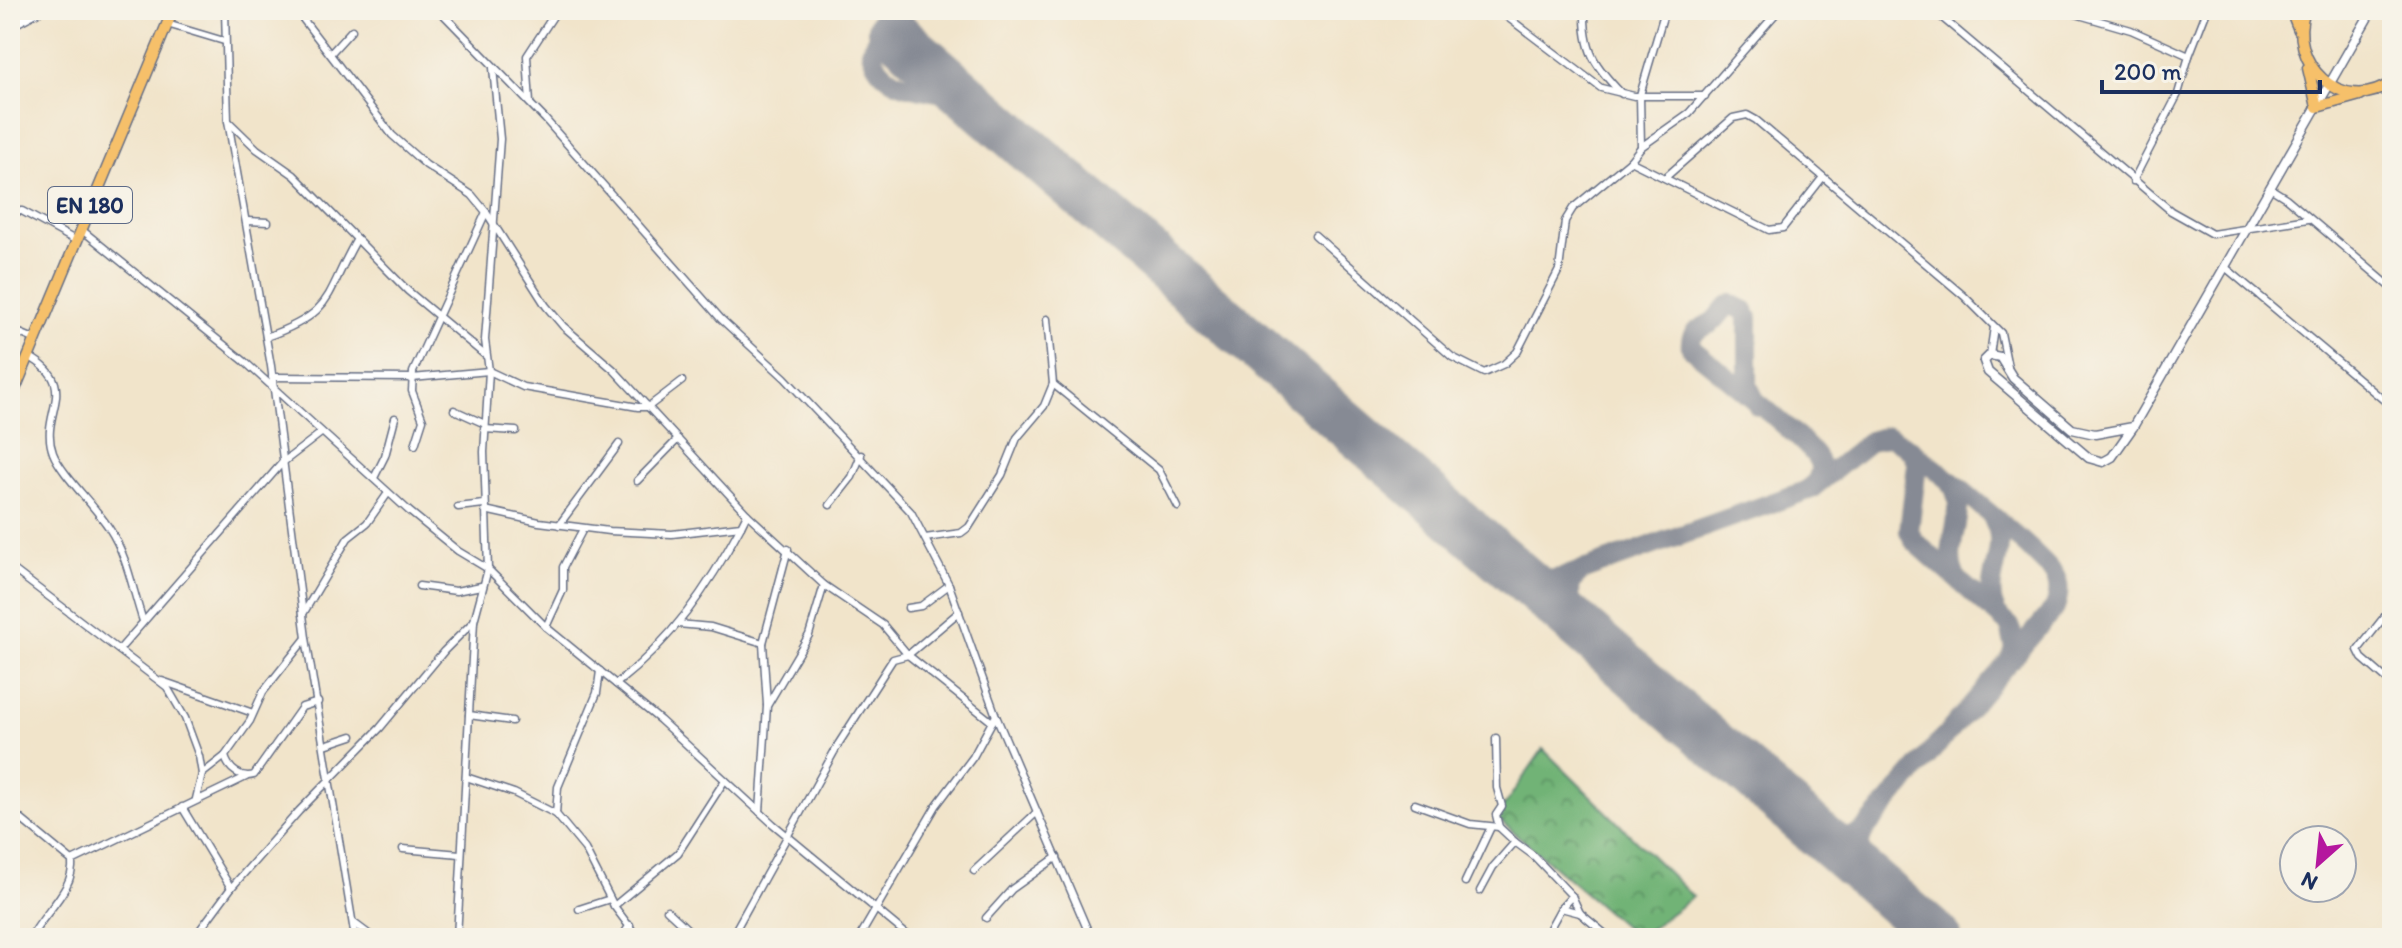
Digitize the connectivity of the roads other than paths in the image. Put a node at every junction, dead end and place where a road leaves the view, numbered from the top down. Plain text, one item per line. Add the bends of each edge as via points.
1 (40, 10) edge
2 (173, 10) edge
3 (225, 10) edge
4 (296, 10) edge
5 (439, 10) edge
6 (557, 10) edge
7 (1498, 10) edge
8 (1585, 10) edge
9 (1665, 10) edge
10 (1779, 10) edge
11 (1933, 10) edge
12 (2062, 10) edge
13 (2207, 10) edge
14 (2291, 10) edge
15 (2305, 10) edge
16 (2372, 10) edge
17 (167, 24) junction
18 (10, 26) edge
19 (352, 30) dead end
20 (2299, 30) junction
21 (224, 41) junction
22 (331, 53) junction
23 (2189, 56) junction
24 (2306, 62) junction
25 (493, 68) junction
26 (2392, 82) edge
27 (2329, 85) junction
28 (2373, 91) junction
29 (1622, 94) junction
30 (1640, 95) junction
31 (1705, 96) junction
32 (530, 103) junction
33 (2317, 107) junction
34 (228, 121) junction
35 (1641, 147) junction
36 (1630, 161) junction
37 (1667, 176) junction
38 (1823, 177) junction
39 (2133, 181) junction
40 (2270, 188) junction
41 (10, 211) edge
42 (486, 212) junction
43 (2308, 219) junction
44 (247, 221) junction
45 (493, 221) junction
46 (268, 222) dead end
47 (79, 228) junction
48 (2246, 229) junction
49 (1315, 235) dead end
50 (357, 239) junction
51 (75, 240) junction
52 (2225, 267) junction
53 (2392, 288) edge
54 (439, 317) junction
55 (1047, 319) dead end
56 (1994, 327) junction
57 (10, 329) edge
58 (266, 337) junction
59 (34, 339) junction
60 (1990, 355) junction
61 (28, 356) junction
62 (486, 356) junction
63 (2008, 367) junction
64 (489, 371) junction
65 (272, 377) junction
66 (412, 378) junction
67 (682, 381) dead end
68 (1053, 384) junction
69 (273, 387) junction
70 (10, 401) edge
71 (648, 407) junction
72 (2392, 407) edge
73 (454, 410) dead end
74 (395, 418) dead end
75 (484, 426) junction
76 (2133, 427) junction
77 (516, 431) dead end
78 (321, 433) junction
79 (678, 439) junction
80 (619, 444) dead end
81 (415, 445) dead end
82 (861, 455) junction
83 (282, 463) junction
84 (374, 478) junction
85 (637, 481) dead end
86 (388, 493) junction
87 (830, 505) dead end
88 (458, 507) dead end
89 (484, 507) junction
90 (1178, 507) dead end
91 (747, 514) junction
92 (559, 525) junction
93 (741, 526) junction
94 (583, 529) junction
95 (925, 538) junction
96 (788, 549) junction
97 (10, 567) edge
98 (488, 569) junction
99 (824, 585) junction
100 (949, 585) junction
101 (419, 586) dead end
102 (481, 586) junction
103 (2392, 607) edge
104 (908, 608) dead end
105 (959, 612) junction
106 (303, 614) junction
107 (143, 621) junction
108 (474, 621) junction
109 (678, 624) junction
110 (546, 627) junction
111 (306, 638) junction
112 (763, 643) junction
113 (119, 650) junction
114 (908, 655) junction
115 (600, 671) junction
116 (161, 681) junction
117 (616, 684) junction
118 (2392, 684) edge
119 (318, 702) junction
120 (767, 706) junction
121 (253, 713) junction
122 (469, 715) junction
123 (994, 719) junction
124 (512, 721) dead end
125 (352, 736) dead end
126 (1496, 738) dead end
127 (325, 745) junction
128 (225, 756) junction
129 (202, 774) junction
130 (246, 777) junction
131 (331, 777) junction
132 (466, 777) junction
133 (725, 780) junction
134 (196, 799) junction
135 (1415, 804) dead end
136 (182, 807) junction
137 (10, 811) edge
138 (760, 812) junction
139 (1037, 812) junction
140 (556, 814) junction
141 (1495, 827) junction
142 (787, 835) junction
143 (1515, 842) junction
144 (403, 849) dead end
145 (460, 854) junction
146 (1057, 857) junction
147 (72, 861) junction
148 (974, 871) dead end
149 (1465, 882) dead end
150 (231, 888) junction
151 (1480, 891) dead end
152 (1572, 896) junction
153 (612, 902) junction
154 (1561, 908) junction
155 (579, 909) dead end
156 (667, 910) dead end
157 (877, 910) junction
158 (1580, 913) junction
159 (986, 918) dead end
160 (354, 923) junction
161 (630, 925) junction
162 (1550, 928) dead end
163 (31, 938) edge
164 (194, 938) edge
165 (355, 938) edge
166 (374, 938) edge
167 (457, 938) edge
168 (621, 938) edge
169 (638, 938) edge
170 (697, 938) edge
171 (731, 938) edge
172 (859, 938) edge
173 (911, 938) edge
174 (1091, 938) edge
175 (1610, 938) edge

1 - 18 street
2 - 17 main road, EN 180
3 - 21 street
4 - 22 street
5 - 25 street
6 - 32 street via 527,56
7 - 29 street via 1591,84
8 - 29 street via 1587,48
9 - 30 street
10 - 31 street
11 - 39 street
12 - 23 street via 2131,30
13 - 23 street
14 - 20 main road
15 - 20 main road
16 - 27 street
17 - 21 street
17 - 47 main road, EN 180
19 - 22 street
20 - 24 main road
21 - 34 street
22 - 42 street via 392,135 472,195
23 - 39 street via 2178,94
24 - 27 main road
24 - 33 main road
25 - 32 street
25 - 45 street via 500,139
26 - 28 main road
27 - 28 main road via 2358,93
27 - 33 street
28 - 33 main road
29 - 30 street
30 - 31 street
30 - 35 street
31 - 35 street via 1674,127
32 - 82 street via 721,319
33 - 40 street
34 - 44 street
34 - 50 street via 294,175
35 - 36 street
36 - 37 street
36 - 49 street via 1573,208 1565,221 1559,270 1525,341 1504,364 1484,373 1452,357
37 - 38 street via 1769,230 1783,228
37 - 38 street via 1733,118 1747,115
38 - 56 street via 1908,245
39 - 48 street via 2212,234
40 - 43 street
40 - 48 street
41 - 51 street via 22,211
42 - 45 street
42 - 54 street
43 - 48 street
43 - 53 street
44 - 46 street
44 - 58 street
45 - 62 street
45 - 71 street via 554,316
47 - 51 main road, EN 180
47 - 69 street via 150,281
48 - 52 street
50 - 54 street
50 - 58 street via 324,306 300,325
51 - 59 main road, EN 180
52 - 72 street
52 - 76 street
54 - 62 street
54 - 66 street
55 - 68 street
56 - 60 street
56 - 63 street via 2001,333
57 - 59 street
58 - 65 street
59 - 61 main road, EN 180
60 - 63 street
60 - 76 street via 1984,361 1988,372 2089,458 2108,461
61 - 70 main road, EN 180
61 - 107 street via 47,366 56,387 52,452 123,553
62 - 64 street
63 - 76 street via 2013,378 2072,429 2095,434
64 - 66 street
64 - 71 street via 523,387
64 - 75 street
65 - 66 street
65 - 69 street
66 - 81 street via 423,420
67 - 71 street
68 - 90 street via 1159,470
68 - 95 street via 969,527
69 - 78 street
69 - 83 street
71 - 79 street
73 - 75 street
74 - 84 street
75 - 77 street
75 - 89 street
78 - 83 street
78 - 84 street
79 - 85 street
79 - 91 street
80 - 92 street
82 - 87 street
82 - 95 street via 911,512
83 - 106 street
83 - 107 street
84 - 86 street
86 - 98 street
86 - 106 street via 367,523 348,538
88 - 89 street
89 - 92 street
89 - 98 street
91 - 93 street
91 - 96 street
92 - 94 street
93 - 94 street via 672,534
93 - 109 street
94 - 110 street via 563,567 563,590
95 - 100 street
96 - 99 street
96 - 112 street
97 - 113 street
98 - 102 street
98 - 110 street
99 - 114 street via 883,625
99 - 120 street via 809,635
100 - 104 street via 921,606
100 - 105 street
101 - 102 street via 456,591
102 - 108 street
103 - 118 street via 2358,650
105 - 114 street
105 - 123 street
106 - 111 street
107 - 113 street
108 - 122 street
108 - 131 street
109 - 112 street via 711,627
109 - 117 street via 660,648
110 - 115 street
111 - 119 street
111 - 121 street
112 - 120 street
113 - 116 street
114 - 123 street
114 - 142 street via 893,659 886,668
115 - 117 street
115 - 140 street via 597,693 558,787
116 - 121 street
116 - 129 street via 189,725
117 - 133 street
119 - 127 street
119 - 130 street via 302,707 263,767
120 - 138 street
121 - 128 street
122 - 124 street
122 - 132 street
123 - 139 street
123 - 157 street via 936,806
125 - 127 street
126 - 141 street via 1502,806
127 - 131 street
128 - 129 street
128 - 130 street via 237,774
129 - 134 street
130 - 134 street
131 - 150 street
131 - 160 street
132 - 140 street
132 - 145 street
133 - 138 street
133 - 153 street via 678,853
134 - 136 street
135 - 141 street via 1470,824
136 - 147 street
136 - 150 street
137 - 147 street
138 - 142 street
139 - 146 street
139 - 148 street
140 - 153 street via 585,849
141 - 143 street
141 - 149 street
142 - 157 street
142 - 171 street
143 - 151 street
143 - 152 street
144 - 145 street
145 - 167 street
146 - 159 street via 1012,889
146 - 174 street
147 - 163 street via 69,883
150 - 164 street
152 - 154 street
152 - 158 street
153 - 155 street
153 - 161 street
154 - 158 street
154 - 162 street
156 - 170 street
157 - 172 street
157 - 173 street
158 - 175 street
160 - 165 street
160 - 166 street
161 - 168 street
161 - 169 street

